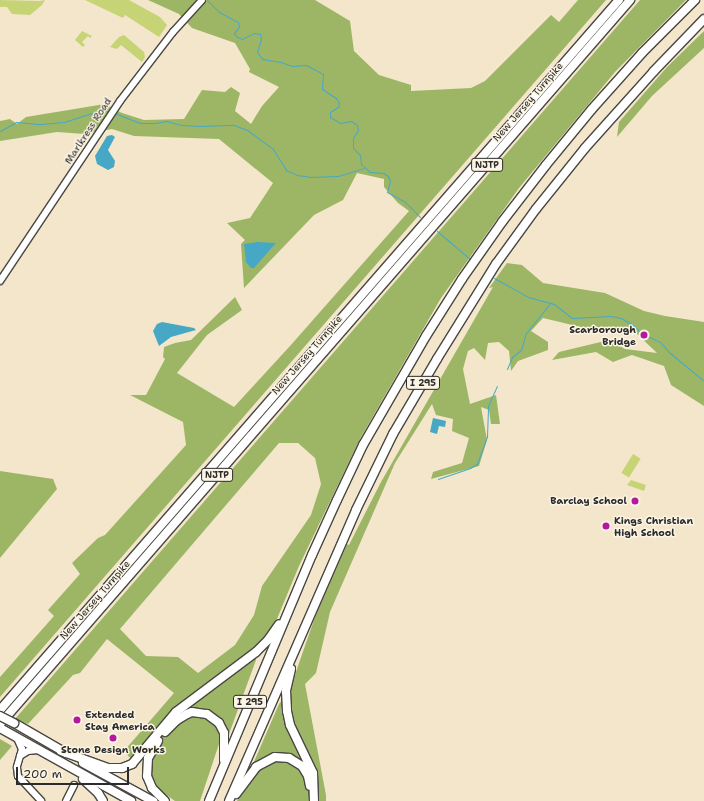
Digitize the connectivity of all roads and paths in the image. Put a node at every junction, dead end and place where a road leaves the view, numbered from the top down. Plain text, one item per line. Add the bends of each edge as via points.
1 (202, 0) edge
2 (619, 0) edge
3 (630, 0) edge
4 (695, 0) edge
5 (704, 19) edge
6 (0, 281) edge
7 (292, 603) junction
8 (311, 610) junction
9 (0, 710) edge
10 (0, 716) edge
11 (0, 724) edge
12 (3, 730) edge
13 (16, 737) junction
14 (61, 751) junction
15 (42, 752) junction
16 (20, 756) junction
17 (224, 766) junction
18 (72, 769) junction
19 (74, 785) dead end
20 (41, 801) edge
21 (66, 801) edge
22 (102, 801) edge
23 (131, 801) edge
24 (153, 801) edge
25 (165, 801) edge
26 (209, 801) edge
27 (230, 801) edge
28 (309, 801) edge
29 (314, 801) edge

1 - 6 street, Marlkress Road via 154,56 117,106
2 - 9 highway, New Jersey Turnpike / NJTP
3 - 11 highway, New Jersey Turnpike / NJTP
4 - 7 highway, I 295 via 642,53 592,109 507,216 462,279 393,391 363,446 320,536
5 - 8 highway, I 295 via 585,148 496,264 393,434
7 - 14 highway via 272,635 261,647 176,712 132,764 122,768 108,768
7 - 17 highway, I 295
8 - 27 highway, I 295
8 - 29 highway via 289,675 286,704 290,725 313,773
10 - 14 highway, bridge
12 - 13 highway
13 - 15 highway
13 - 16 street via 21,746
14 - 24 highway
15 - 16 street via 31,750
15 - 18 highway
16 - 20 street via 18,776
17 - 25 highway via 224,733 219,723 200,712 183,715 158,741 146,764 149,782
17 - 26 highway, I 295
18 - 22 highway via 94,789
18 - 23 highway
19 - 21 street
27 - 28 highway via 256,767 268,760 281,757 294,760 306,770 310,780

